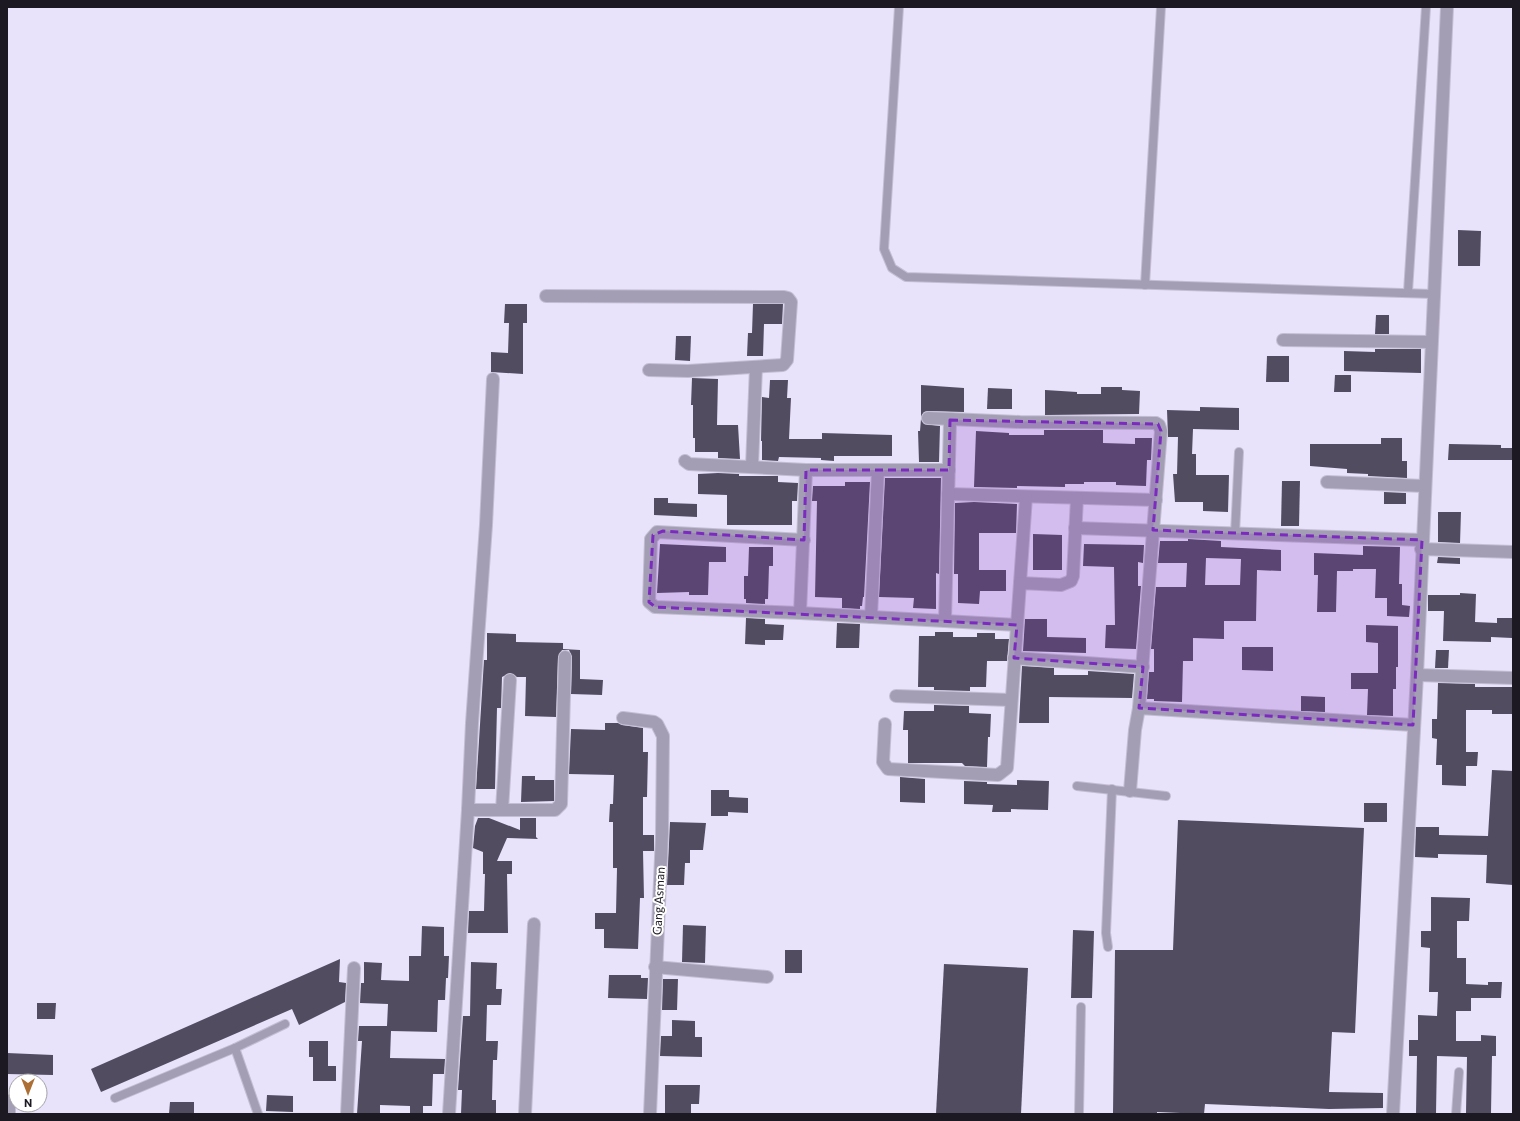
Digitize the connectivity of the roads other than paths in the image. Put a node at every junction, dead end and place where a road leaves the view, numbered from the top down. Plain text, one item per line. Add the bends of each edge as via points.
1 (899, 7) edge
2 (1161, 7) edge
3 (1426, 7) edge
4 (1447, 7) edge
5 (1146, 285) junction
6 (1408, 292) junction
7 (1433, 294) junction
8 (546, 296) dead end
9 (1283, 340) dead end
10 (1431, 342) junction
11 (756, 367) junction
12 (649, 370) dead end
13 (493, 379) dead end
14 (928, 418) dead end
15 (950, 420) junction
16 (1239, 452) dead end
17 (685, 461) dead end
18 (752, 466) junction
19 (806, 470) junction
20 (878, 470) junction
21 (949, 470) junction
22 (1327, 482) dead end
23 (1424, 486) junction
24 (948, 494) junction
25 (1026, 497) junction
26 (1077, 498) junction
27 (1156, 500) junction
28 (1075, 528) junction
29 (1153, 530) junction
30 (1235, 534) junction
31 (804, 540) junction
32 (1422, 544) junction
33 (1513, 552) edge
34 (1020, 583) junction
35 (800, 613) junction
36 (871, 617) junction
37 (945, 621) junction
38 (1017, 625) junction
39 (565, 658) dead end
40 (1014, 658) junction
41 (1143, 667) junction
42 (1417, 675) junction
43 (1513, 678) edge
44 (510, 680) dead end
45 (896, 696) dead end
46 (1011, 700) junction
47 (1139, 708) junction
48 (623, 718) dead end
49 (885, 724) dead end
50 (1414, 725) junction
51 (1077, 786) dead end
52 (1112, 789) junction
53 (1130, 791) junction
54 (1166, 796) dead end
55 (468, 810) junction
56 (502, 810) junction
57 (534, 924) dead end
58 (1108, 947) dead end
59 (656, 967) junction
60 (354, 968) dead end
61 (767, 977) dead end
62 (1081, 1007) dead end
63 (285, 1024) dead end
64 (235, 1048) junction
65 (1459, 1072) dead end
66 (115, 1098) dead end
67 (258, 1114) edge
68 (347, 1114) edge
69 (449, 1114) edge
70 (525, 1114) edge
71 (650, 1114) edge
72 (1079, 1114) edge
73 (1392, 1114) edge
74 (1456, 1114) edge

1 - 5 lane via 884,250 892,268 906,277
2 - 5 lane
3 - 6 lane
4 - 7 street
5 - 6 lane
6 - 7 lane
7 - 10 street
8 - 11 street via 788,298 791,302 786,363 780,367
9 - 10 street
10 - 23 street
11 - 12 street via 688,371
11 - 18 street
13 - 55 street
14 - 15 street
15 - 21 street
15 - 27 street via 1158,424 1161,431
16 - 30 lane
17 - 18 street via 689,464
18 - 19 street
19 - 20 street
19 - 31 street
20 - 21 street
20 - 36 street
21 - 24 street
22 - 23 street
23 - 32 street
24 - 25 street
24 - 37 street
25 - 26 street
25 - 34 street
26 - 27 street
26 - 28 street
27 - 29 street
28 - 29 street
28 - 34 street via 1071,581 1061,585
29 - 30 street
29 - 41 street
30 - 32 street
31 - 35 street
31 - 35 street via 657,532 651,539 648,596 649,602 655,607
32 - 33 street
32 - 42 street
34 - 38 street
35 - 36 street
36 - 37 street
37 - 38 street
38 - 40 street
39 - 56 street via 561,804 555,810
40 - 41 street
40 - 46 street
41 - 47 street
42 - 43 street
42 - 50 street
44 - 56 street
45 - 46 street
46 - 49 street via 1007,768 998,775 888,769 883,762
47 - 50 street
47 - 53 street
48 - 59 street, Gang Asman via 656,723 663,736
50 - 73 street
51 - 52 lane
52 - 53 lane
52 - 58 lane via 1106,933
53 - 54 lane
55 - 56 street
55 - 69 street
57 - 70 street
59 - 61 street
59 - 71 street, Gang Asman
60 - 68 street
62 - 72 lane
63 - 64 lane
64 - 66 lane
64 - 67 lane
65 - 74 lane

